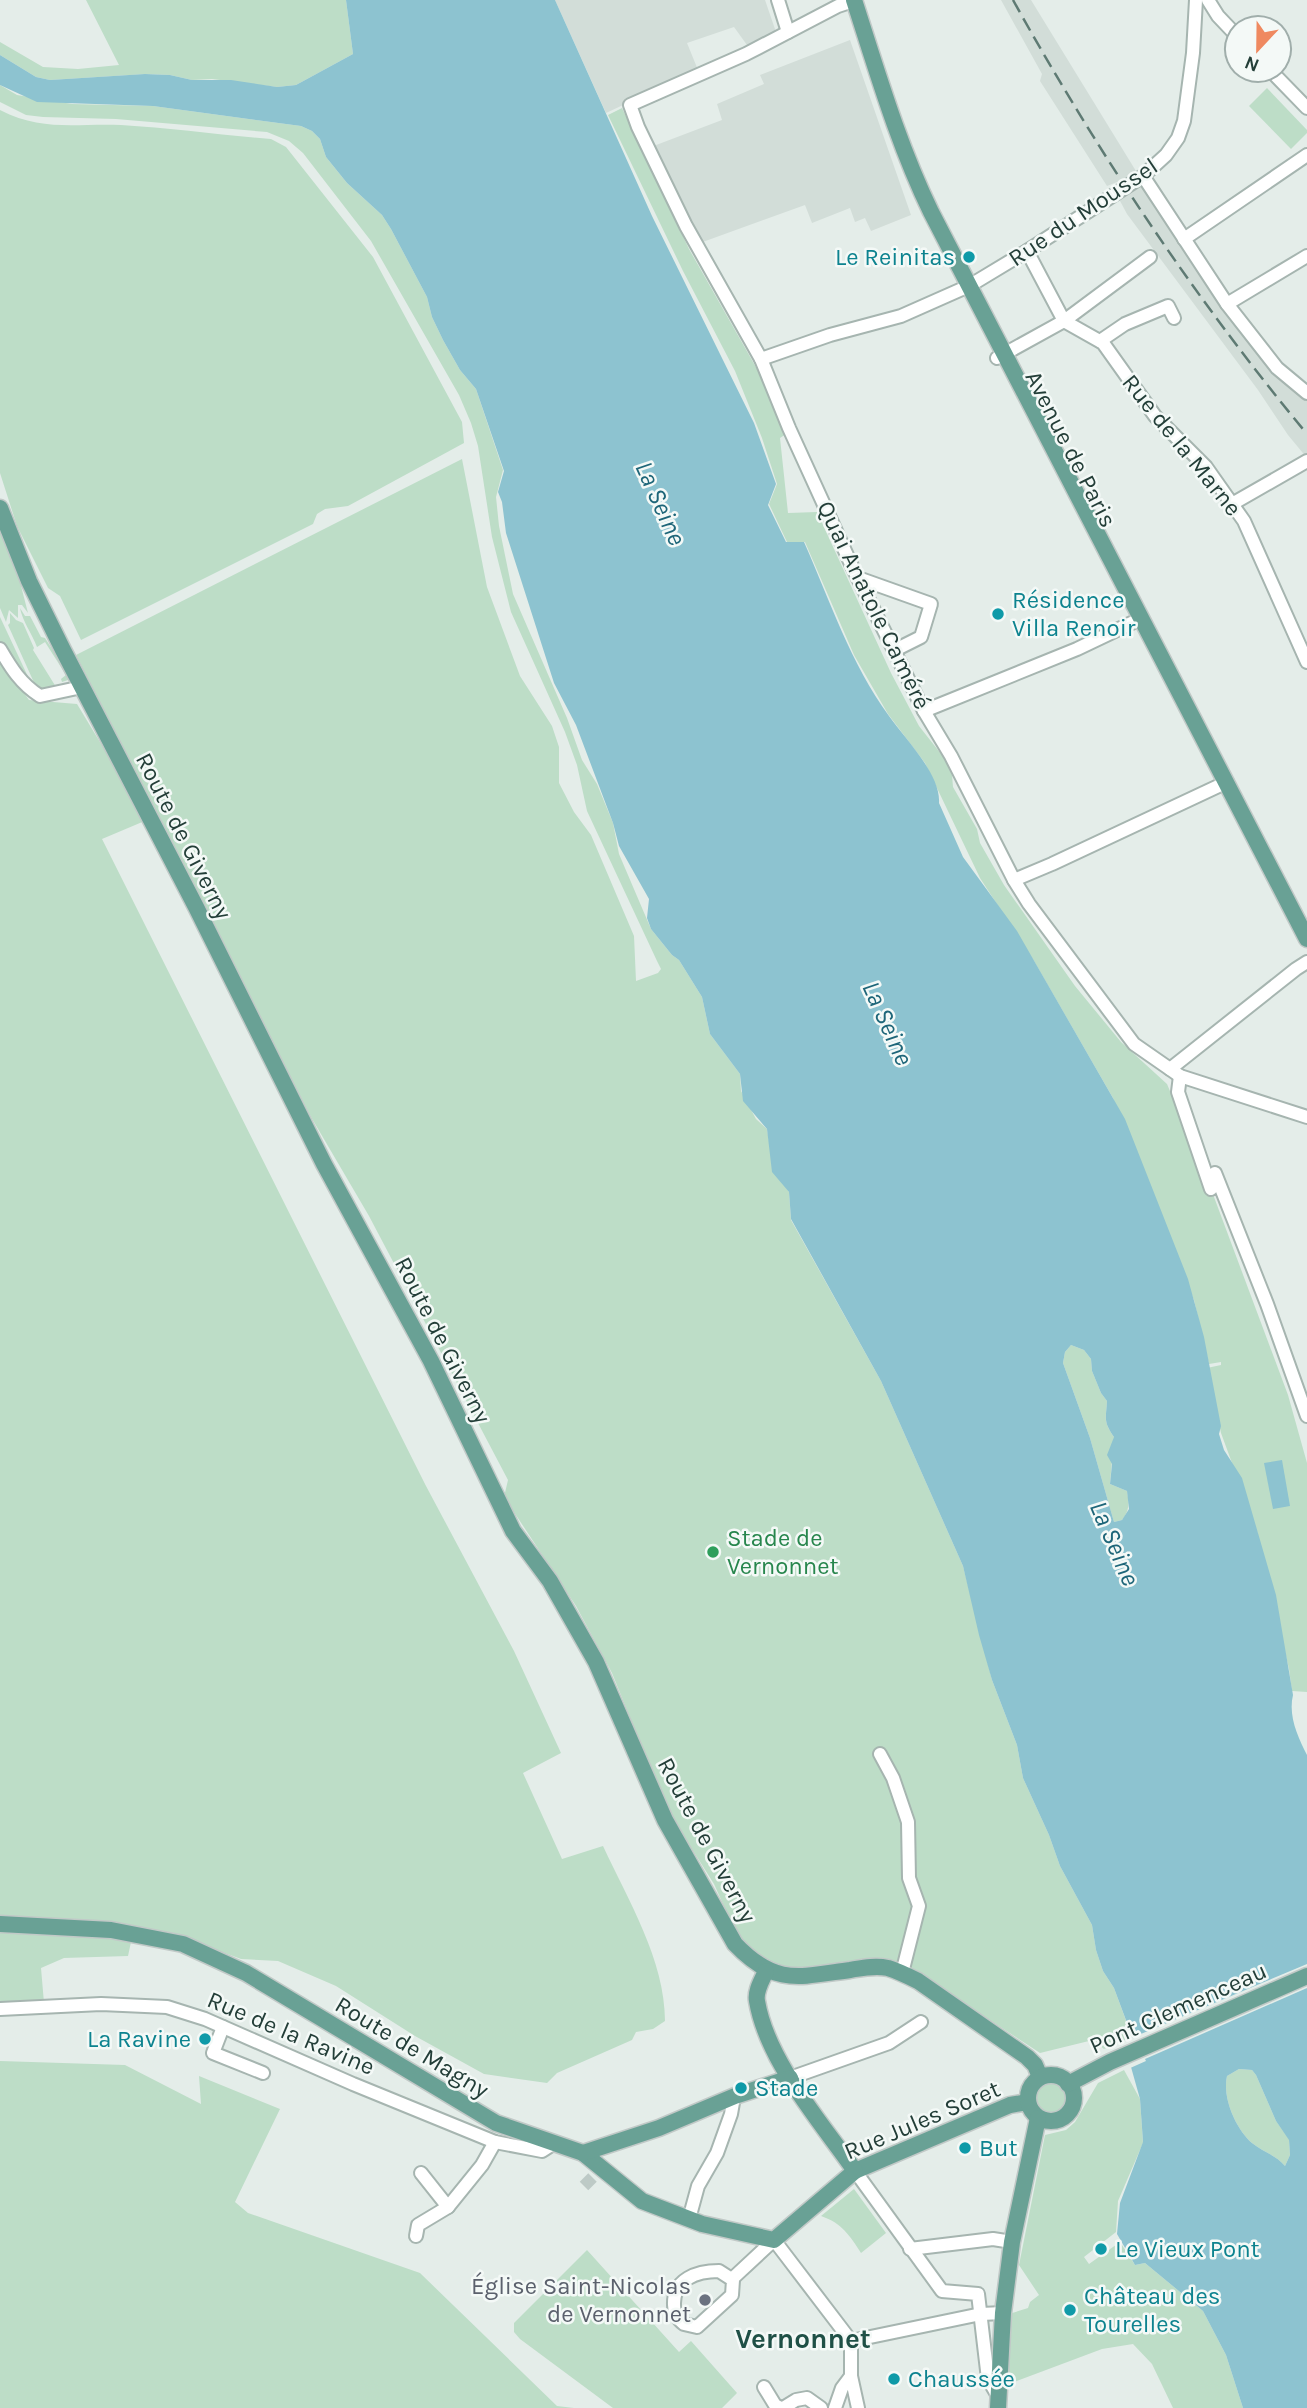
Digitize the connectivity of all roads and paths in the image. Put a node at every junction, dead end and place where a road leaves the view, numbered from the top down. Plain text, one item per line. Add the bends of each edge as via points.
1 (778, 0) edge
2 (1196, 0) edge
3 (1208, 0) edge
4 (852, 1) edge
5 (1223, 21) edge
6 (788, 32) junction
7 (1284, 84) edge
8 (1307, 108) edge
9 (1307, 155) edge
10 (1143, 176) junction
11 (1184, 239) junction
12 (1027, 251) junction
13 (1307, 256) edge
14 (1150, 257) dead end
15 (966, 287) junction
16 (1227, 304) junction
17 (1174, 318) dead end
18 (1064, 321) junction
19 (1100, 341) junction
20 (1001, 356) junction
21 (761, 359) junction
22 (1307, 393) edge
23 (1307, 461) edge
24 (1232, 504) junction
25 (0, 508) edge
26 (858, 578) junction
27 (1138, 620) junction
28 (1307, 628) edge
29 (1294, 633) junction
30 (0, 649) edge
31 (895, 650) junction
32 (1307, 662) edge
33 (82, 687) junction
34 (924, 711) junction
35 (1223, 784) junction
36 (1014, 880) junction
37 (1307, 939) edge
38 (1307, 962) edge
39 (1175, 1073) junction
40 (1307, 1117) edge
41 (1303, 1390) edge
42 (1307, 1416) edge
43 (880, 1754) dead end
44 (0, 1924) edge
45 (766, 1971) junction
46 (902, 1973) junction
47 (1307, 1976) edge
48 (0, 2009) edge
49 (921, 2022) dead end
50 (223, 2027) junction
51 (263, 2073) dead end
52 (1040, 2077) junction
53 (790, 2078) junction
54 (1068, 2084) junction
55 (734, 2097) junction
56 (1028, 2102) junction
57 (1038, 2118) junction
58 (495, 2142) junction
59 (553, 2144) junction
60 (583, 2153) junction
61 (855, 2171) junction
62 (421, 2173) dead end
63 (448, 2207) junction
64 (689, 2219) junction
65 (416, 2236) dead end
66 (774, 2241) junction
67 (1012, 2242) junction
68 (910, 2249) junction
69 (732, 2279) junction
70 (1003, 2313) junction
71 (981, 2314) junction
72 (851, 2341) junction
73 (852, 2376) junction
74 (764, 2387) dead end
75 (998, 2402) edge
76 (782, 2408) edge
77 (821, 2408) edge
78 (835, 2408) edge
79 (858, 2408) edge

1 - 6 street
2 - 10 street, Rue du Moussel via 1184,121 1166,155
3 - 5 street
4 - 6 street
4 - 15 main road, Avenue de Paris via 915,178
6 - 21 street, Quai Anatole Caméré via 630,105 686,226
7 - 8 street
9 - 11 street
10 - 11 street
10 - 12 street, Rue du Moussel
11 - 16 street
12 - 15 street, Rue du Moussel
12 - 18 street
13 - 16 street
14 - 18 street
15 - 20 main road, Avenue de Paris
15 - 21 street, Rue du Moussel via 901,316
16 - 22 street via 1277,368
17 - 19 street via 1168,306 1125,324
18 - 19 street, Rue de la Marne
18 - 20 street
19 - 24 street, Rue de la Marne via 1155,416 1206,467
20 - 27 main road, Avenue de Paris
21 - 26 street, Quai Anatole Caméré
23 - 24 street
24 - 29 street, Rue de la Marne
25 - 33 main road, Route de Giverny via 29,581
26 - 31 street, Quai Anatole Caméré
26 - 31 street via 930,604 921,637
27 - 34 street
27 - 35 main road, Avenue de Paris
28 - 29 street
29 - 32 street, Rue de la Marne
30 - 33 street via 15,674 40,696
31 - 34 street, Quai Anatole Caméré
33 - 45 main road, Route de Giverny via 324,1164 431,1361 513,1531 550,1581 596,1662 664,1820 735,1944
34 - 36 street, Quai Anatole Caméré
35 - 36 street
35 - 37 main road, Avenue de Paris
36 - 39 street, Quai Anatole Caméré via 1134,1044
38 - 39 street
39 - 40 street, Quai Anatole Caméré
39 - 41 street via 1211,1189 1215,1173
41 - 42 street
43 - 46 street via 908,1822 909,1878 919,1906
44 - 59 main road, Route de Magny via 111,1930 183,1944 226,1963 495,2123
45 - 46 main road via 805,1976 873,1967
45 - 53 main road via 757,1999 772,2045
46 - 52 main road via 1027,2057
47 - 54 main road, Pont Clemenceau
48 - 50 street, Rue de la Ravine via 101,2004 166,2007
49 - 53 street via 889,2043
50 - 51 street via 213,2053
50 - 58 street, Rue de la Ravine
52 - 54 main road via 1057,2076
52 - 56 main road via 1030,2089
53 - 55 main road
53 - 61 main road
54 - 57 main road via 1074,2099 1068,2114 1054,2121
55 - 60 main road
55 - 64 street
56 - 57 main road
56 - 61 main road, Rue Jules Soret via 1010,2105
57 - 67 main road
58 - 59 street, Rue de la Ravine via 542,2151
58 - 63 street
59 - 60 main road, Route de Magny
60 - 64 main road via 598,2172 642,2201
61 - 66 main road, Rue Jules Soret
61 - 68 street
62 - 63 street
63 - 65 street via 418,2225
64 - 66 main road
66 - 69 street
66 - 72 street
67 - 68 street via 993,2239
67 - 70 main road
68 - 71 street via 942,2291 978,2294
69 - 69 street via 710,2271 685,2280 674,2294 679,2320 694,2328 704,2322 732,2295
70 - 71 street
70 - 75 main road
71 - 72 street
71 - 75 street via 988,2379
72 - 73 street
73 - 78 street
73 - 79 street
74 - 76 street
76 - 77 street via 807,2398

